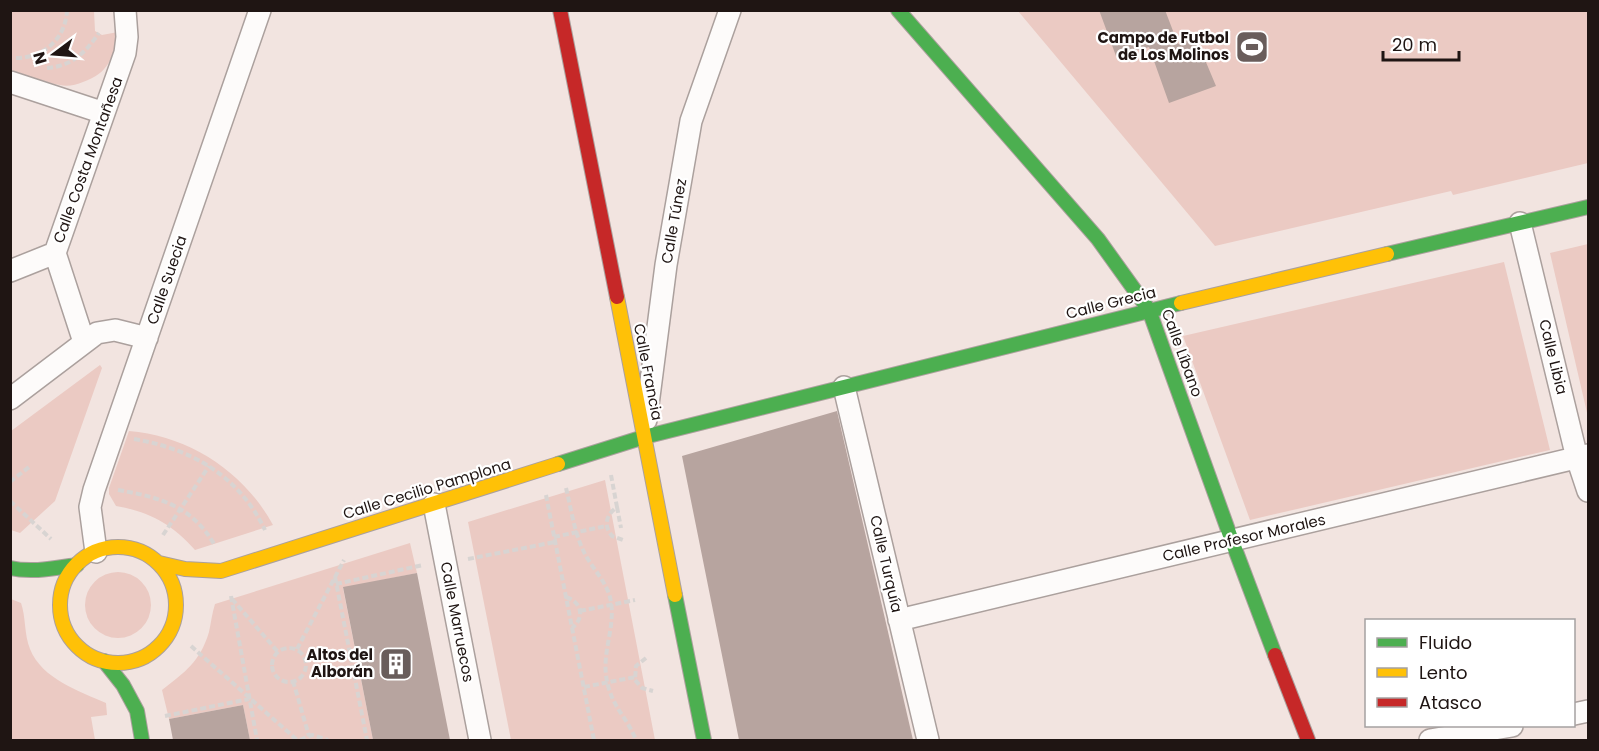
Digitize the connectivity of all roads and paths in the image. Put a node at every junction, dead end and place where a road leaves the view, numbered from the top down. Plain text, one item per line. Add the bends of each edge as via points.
1 (67, 10) edge
2 (125, 10) edge
3 (260, 10) edge
4 (560, 10) edge
5 (730, 10) edge
6 (898, 10) edge
7 (99, 33) dead end
8 (10, 57) edge
9 (43, 68) dead end
10 (10, 82) edge
11 (104, 113) junction
12 (1588, 207) edge
13 (1520, 223) junction
14 (55, 253) junction
15 (10, 271) edge
16 (1149, 310) junction
17 (147, 338) junction
18 (84, 342) junction
19 (844, 387) junction
20 (10, 399) edge
21 (644, 437) junction
22 (131, 439) dead end
23 (1583, 456) edge
24 (209, 465) junction
25 (29, 467) dead end
26 (610, 470) dead end
27 (10, 482) edge
28 (112, 488) dead end
29 (566, 488) dead end
30 (1588, 491) edge
31 (546, 494) dead end
32 (10, 501) edge
33 (434, 504) junction
34 (617, 507) junction
35 (180, 508) junction
36 (606, 526) junction
37 (621, 528) dead end
38 (265, 531) dead end
39 (577, 532) junction
40 (163, 535) dead end
41 (51, 539) dead end
42 (555, 539) junction
43 (623, 540) dead end
44 (1232, 541) junction
45 (218, 550) dead end
46 (96, 552) junction
47 (344, 559) dead end
48 (465, 560) dead end
49 (159, 563) junction
50 (77, 565) junction
51 (426, 565) dead end
52 (14, 569) edge
53 (220, 571) junction
54 (335, 577) junction
55 (32, 584) dead end
56 (336, 584) junction
57 (204, 585) dead end
58 (230, 589) dead end
59 (44, 593) dead end
60 (566, 597) junction
61 (190, 598) dead end
62 (231, 599) junction
63 (635, 600) dead end
64 (611, 604) junction
65 (61, 609) junction
66 (580, 611) junction
67 (175, 615) junction
68 (899, 620) junction
69 (572, 628) junction
70 (191, 646) dead end
71 (297, 649) junction
72 (151, 652) junction
73 (278, 652) junction
74 (646, 658) dead end
75 (104, 661) junction
76 (146, 668) dead end
77 (635, 677) junction
78 (293, 681) junction
79 (607, 682) junction
80 (584, 687) junction
81 (141, 689) dead end
82 (653, 691) dead end
83 (249, 699) junction
84 (137, 711) junction
85 (159, 717) dead end
86 (1507, 727) edge
87 (309, 736) junction
88 (142, 741) edge
89 (257, 741) edge
90 (298, 741) edge
91 (328, 741) edge
92 (367, 741) edge
93 (480, 741) edge
94 (594, 741) edge
95 (636, 741) edge
96 (704, 741) edge
97 (928, 741) edge
98 (1308, 741) edge
99 (1430, 741) edge

1 - 8 path via 65,24 52,44 31,57
2 - 11 street, Calle Costa Montañesa via 125,53
3 - 17 street, Calle Suecia
4 - 21 street, Calle Francia
5 - 21 street, Calle Túnez via 691,121 666,265
6 - 16 street, Calle Líbano via 1098,239
7 - 9 path via 73,62
10 - 11 street
11 - 14 street, Calle Costa Montañesa
12 - 13 street, Calle Grecia
13 - 16 street, Calle Grecia
13 - 23 street, Calle Libia
14 - 15 street
14 - 18 street, Calle Costa Montañesa
16 - 19 street, Calle Grecia
16 - 44 street, Calle Líbano
17 - 18 street via 115,330 97,333
17 - 46 street, Calle Suecia via 94,490 90,507
18 - 20 street
19 - 21 street, Calle Grecia
19 - 68 street, Calle Turquía
21 - 33 street, Calle Cecilio Pamplona
21 - 96 street, Calle Francia
22 - 24 path via 178,450
23 - 30 street, Calle Libia
23 - 44 street, Calle Profesor Morales
24 - 35 path
24 - 38 path via 236,488
25 - 27 path
26 - 34 path
28 - 35 path via 150,495
29 - 39 path
31 - 42 path
32 - 41 path
33 - 53 street, Calle Cecilio Pamplona
33 - 93 street, Calle Marruecos
34 - 36 path via 608,516
34 - 37 path
35 - 40 path
35 - 45 path via 196,520
36 - 39 path
36 - 43 path via 612,536
39 - 42 path
39 - 64 path via 581,548 604,584
42 - 48 path
42 - 60 path
44 - 68 street, Calle Profesor Morales
44 - 98 street, Calle Líbano
46 - 49 street via 106,548 134,549
46 - 50 street
47 - 54 path
49 - 53 street, Calle Cecilio Pamplona
49 - 67 street via 174,587
50 - 52 street
50 - 65 street via 65,582
51 - 56 path
52 - 55 street
53 - 57 street, Calle Cecilio Pamplona
54 - 56 path
54 - 71 path
56 - 92 path
58 - 62 path
59 - 65 street
60 - 66 path via 577,603
60 - 69 path
61 - 67 street
62 - 73 path
62 - 83 path
63 - 64 path
64 - 66 path
64 - 79 path
65 - 75 street via 63,622 77,645
66 - 69 path via 579,621
67 - 72 street via 164,641
68 - 97 street, Calle Turquía
69 - 80 path
70 - 83 path
71 - 73 path via 284,648
71 - 78 path via 305,659 306,669
72 - 75 street via 127,662
72 - 76 street
73 - 78 path via 273,663 275,674 281,680
74 - 77 path via 638,664
75 - 84 street
77 - 79 path
77 - 82 path via 642,688
78 - 87 path
79 - 80 path
79 - 95 path via 616,708
80 - 94 path
81 - 84 street
83 - 85 path
83 - 89 path
83 - 90 path
84 - 88 street
86 - 99 street
87 - 90 path
87 - 91 path

